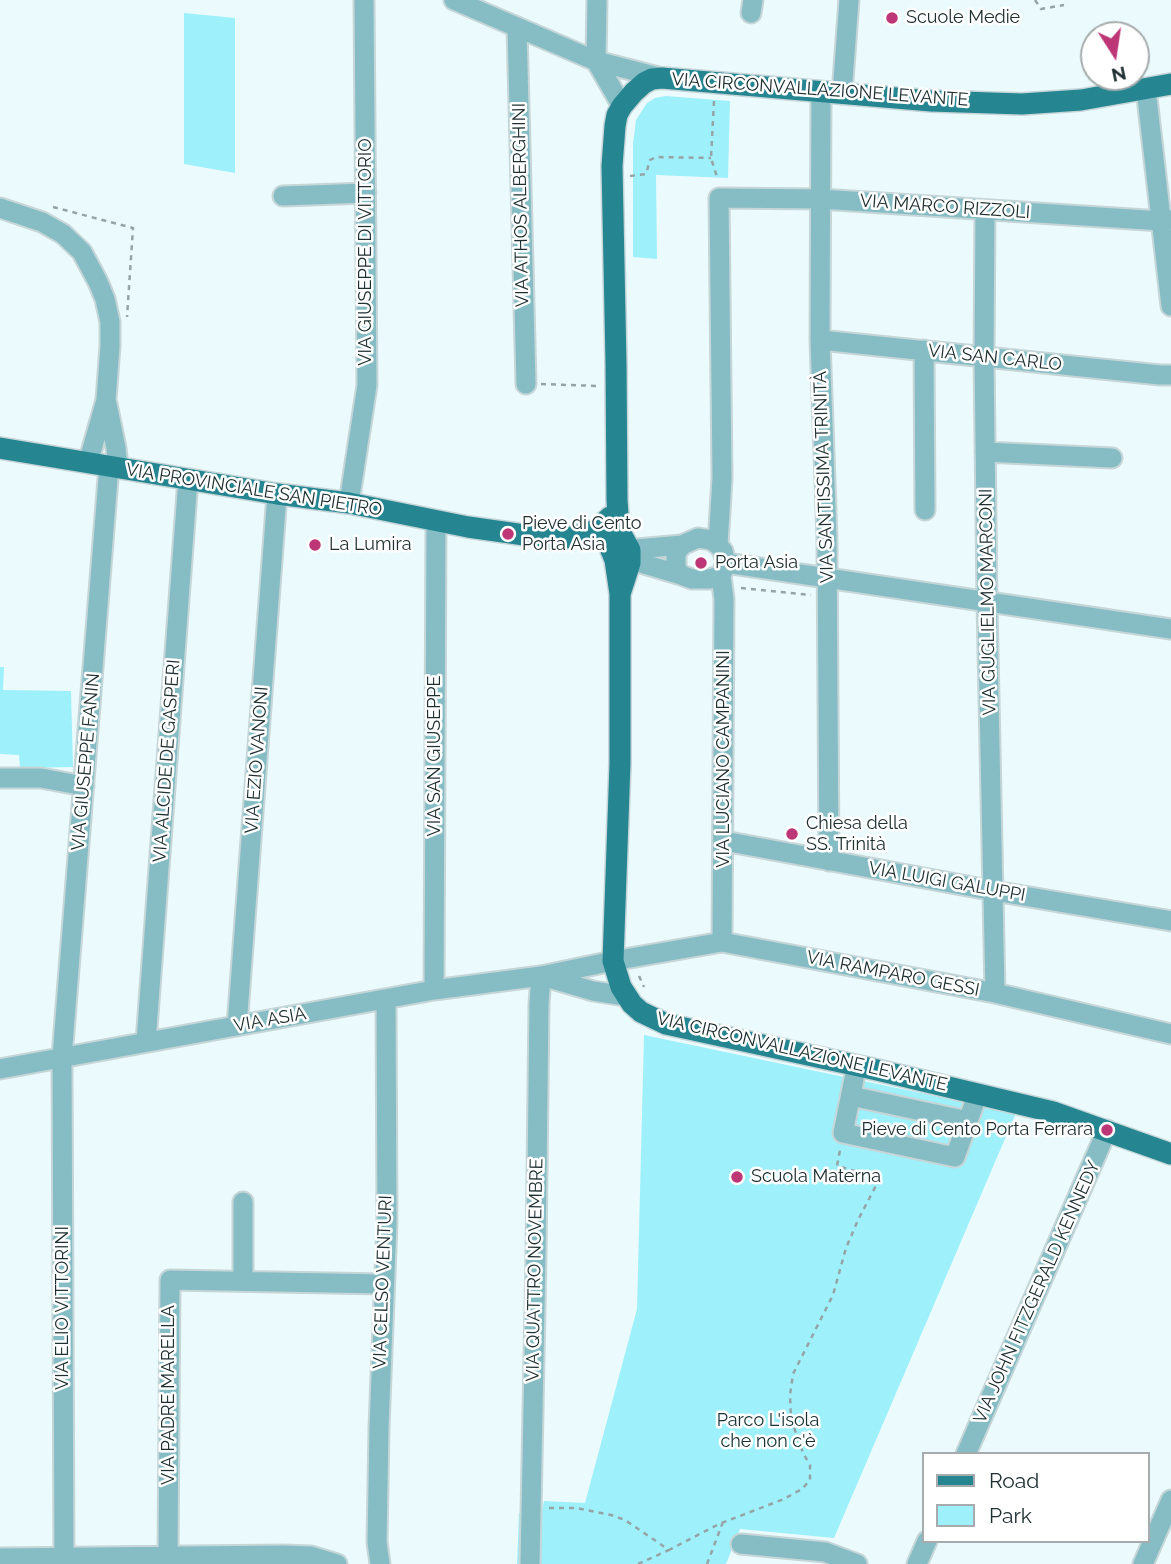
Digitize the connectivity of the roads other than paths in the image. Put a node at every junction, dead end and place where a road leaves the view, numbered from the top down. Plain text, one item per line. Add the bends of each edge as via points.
1 (364, 0) edge
2 (454, 0) edge
3 (597, 0) edge
4 (849, 0) edge
5 (517, 27) junction
6 (596, 61) junction
7 (662, 78) junction
8 (1171, 84) edge
9 (1150, 88) edge
10 (1134, 91) edge
11 (1146, 91) edge
12 (821, 92) junction
13 (842, 94) junction
14 (622, 106) junction
15 (366, 193) junction
16 (283, 196) dead end
17 (820, 199) junction
18 (0, 208) edge
19 (985, 210) junction
20 (1166, 220) edge
21 (1171, 306) edge
22 (820, 340) junction
23 (924, 350) junction
24 (984, 356) junction
25 (1171, 375) edge
26 (526, 384) road end
27 (106, 400) junction
28 (0, 448) edge
29 (985, 452) junction
30 (1112, 458) dead end
31 (88, 463) junction
32 (114, 467) junction
33 (188, 479) junction
34 (277, 494) junction
35 (617, 500) junction
36 (349, 503) junction
37 (925, 510) dead end
38 (436, 522) junction
39 (601, 526) junction
40 (561, 540) junction
41 (682, 545) junction
42 (718, 545) junction
43 (622, 547) junction
44 (672, 573) junction
45 (723, 575) junction
46 (622, 586) junction
47 (827, 588) junction
48 (987, 601) junction
49 (1171, 629) edge
50 (0, 778) edge
51 (85, 786) junction
52 (724, 841) junction
53 (829, 861) junction
54 (994, 891) junction
55 (1171, 902) edge
56 (1171, 921) edge
57 (722, 942) junction
58 (613, 961) junction
59 (541, 976) junction
60 (434, 990) junction
61 (995, 993) junction
62 (625, 996) junction
63 (386, 999) junction
64 (237, 1026) junction
65 (1171, 1034) edge
66 (146, 1042) junction
67 (62, 1057) junction
68 (0, 1069) edge
69 (1107, 1130) junction
70 (843, 1133) joint
71 (1171, 1154) edge
72 (243, 1202) dead end
73 (243, 1281) junction
74 (384, 1284) junction
75 (967, 1452) edge
76 (1171, 1500) edge
77 (926, 1543) edge
78 (741, 1544) dead end
79 (168, 1556) junction
80 (0, 1558) edge
81 (64, 1558) junction
82 (337, 1564) edge
83 (380, 1564) edge
84 (530, 1564) edge
85 (857, 1564) edge
86 (917, 1564) edge
87 (1143, 1564) edge

1 - 15 street, VIA GIUSEPPE DI VITTORIO
2 - 5 street
3 - 6 street
4 - 13 street
5 - 6 street
5 - 26 street, VIA ATHOS ALBERGHINI
6 - 7 street
6 - 14 street
7 - 12 main road, VIA CIRCONVALLAZIONE LEVANTE
7 - 14 main road, VIA CIRCONVALLAZIONE LEVANTE via 645,83
8 - 9 main road, VIA CIRCONVALLAZIONE LEVANTE
10 - 13 main road, VIA CIRCONVALLAZIONE LEVANTE via 1022,104
11 - 20 street
12 - 13 main road, VIA CIRCONVALLAZIONE LEVANTE
12 - 17 street, VIA SANTISSIMA TRINITÀ
14 - 35 main road via 615,126 612,175
15 - 16 street
15 - 36 street, VIA GIUSEPPE DI VITTORIO via 367,385
17 - 19 street, VIA MARCO RIZZOLI
17 - 22 street, VIA SANTISSIMA TRINITÀ
17 - 42 street, VIA MARCO RIZZOLI via 719,198 722,478
18 - 27 street via 42,222 82,252 105,299 110,321
19 - 20 street, VIA MARCO RIZZOLI
19 - 24 street, VIA GUGLIELMO MARCONI
20 - 21 street
22 - 23 street, VIA SAN CARLO
22 - 47 street, VIA SANTISSIMA TRINITÀ
23 - 24 street, VIA SAN CARLO
23 - 37 street
24 - 25 street, VIA SAN CARLO
24 - 29 street, VIA GUGLIELMO MARCONI
27 - 31 street
27 - 32 street, VIA GIUSEPPE FANIN via 116,448
28 - 31 main road, VIA PROVINCIALE SAN PIETRO
29 - 30 street
29 - 48 street, VIA GUGLIELMO MARCONI
31 - 32 main road, VIA PROVINCIALE SAN PIETRO
32 - 33 main road, VIA PROVINCIALE SAN PIETRO
32 - 51 street, VIA GIUSEPPE FANIN
33 - 34 main road, VIA PROVINCIALE SAN PIETRO
33 - 66 street, VIA ALCIDE DE GASPERI
34 - 36 main road, VIA PROVINCIALE SAN PIETRO
34 - 64 street, VIA EZIO VANONI
35 - 39 main road via 609,520
35 - 43 main road
36 - 38 main road, VIA PROVINCIALE SAN PIETRO
38 - 40 main road, VIA PROVINCIALE SAN PIETRO
38 - 60 street, VIA SAN GIUSEPPE
39 - 40 main road
39 - 43 main road via 606,540
40 - 43 main road
41 - 42 street via 698,538
41 - 43 street
41 - 44 street
42 - 45 street via 723,551
43 - 44 street via 645,564
43 - 46 main road via 615,561
44 - 45 street via 692,579
44 - 46 street via 640,570
45 - 47 street
45 - 52 street, VIA LUCIANO CAMPANINI
46 - 58 main road
47 - 48 street
47 - 53 street, VIA SANTISSIMA TRINITÀ
48 - 49 street
48 - 54 street, VIA GUGLIELMO MARCONI
50 - 51 street via 41,778
51 - 67 street, VIA GIUSEPPE FANIN
52 - 53 street, VIA LUIGI GALUPPI
52 - 57 street, VIA LUCIANO CAMPANINI
53 - 54 street, VIA LUIGI GALUPPI
54 - 56 street, VIA LUIGI GALUPPI
54 - 61 street, VIA GUGLIELMO MARCONI
55 - 56 street
57 - 58 street, VIA RAMPARO GESSI
57 - 61 street, VIA RAMPARO GESSI
58 - 59 street, VIA ASIA
58 - 62 main road
59 - 60 street, VIA ASIA
59 - 62 street, VIA ASIA
59 - 84 street, VIA QUATTRO NOVEMBRE
60 - 63 street, VIA ASIA
61 - 65 street, VIA RAMPARO GESSI
62 - 69 main road, VIA CIRCONVALLAZIONE LEVANTE via 641,1012 666,1024 1040,1108
63 - 64 street, VIA ASIA
63 - 74 street, VIA CELSO VENTURI
64 - 66 street, VIA ASIA
66 - 67 street, VIA ASIA
67 - 68 street, VIA ASIA
67 - 81 street, VIA ELIO VITTORINI
69 - 71 main road, VIA CIRCONVALLAZIONE LEVANTE
69 - 75 street, VIA JOHN FITZGERALD KENNEDY
70 - 70 street via 852,1088 971,1113 956,1157
72 - 73 street
73 - 74 street, VIA PADRE MARELLA
73 - 79 street, VIA PADRE MARELLA via 170,1280
74 - 83 street, VIA CELSO VENTURI
76 - 87 street
77 - 86 street
78 - 85 street via 825,1552
79 - 81 street
79 - 82 street via 311,1556
80 - 81 street

